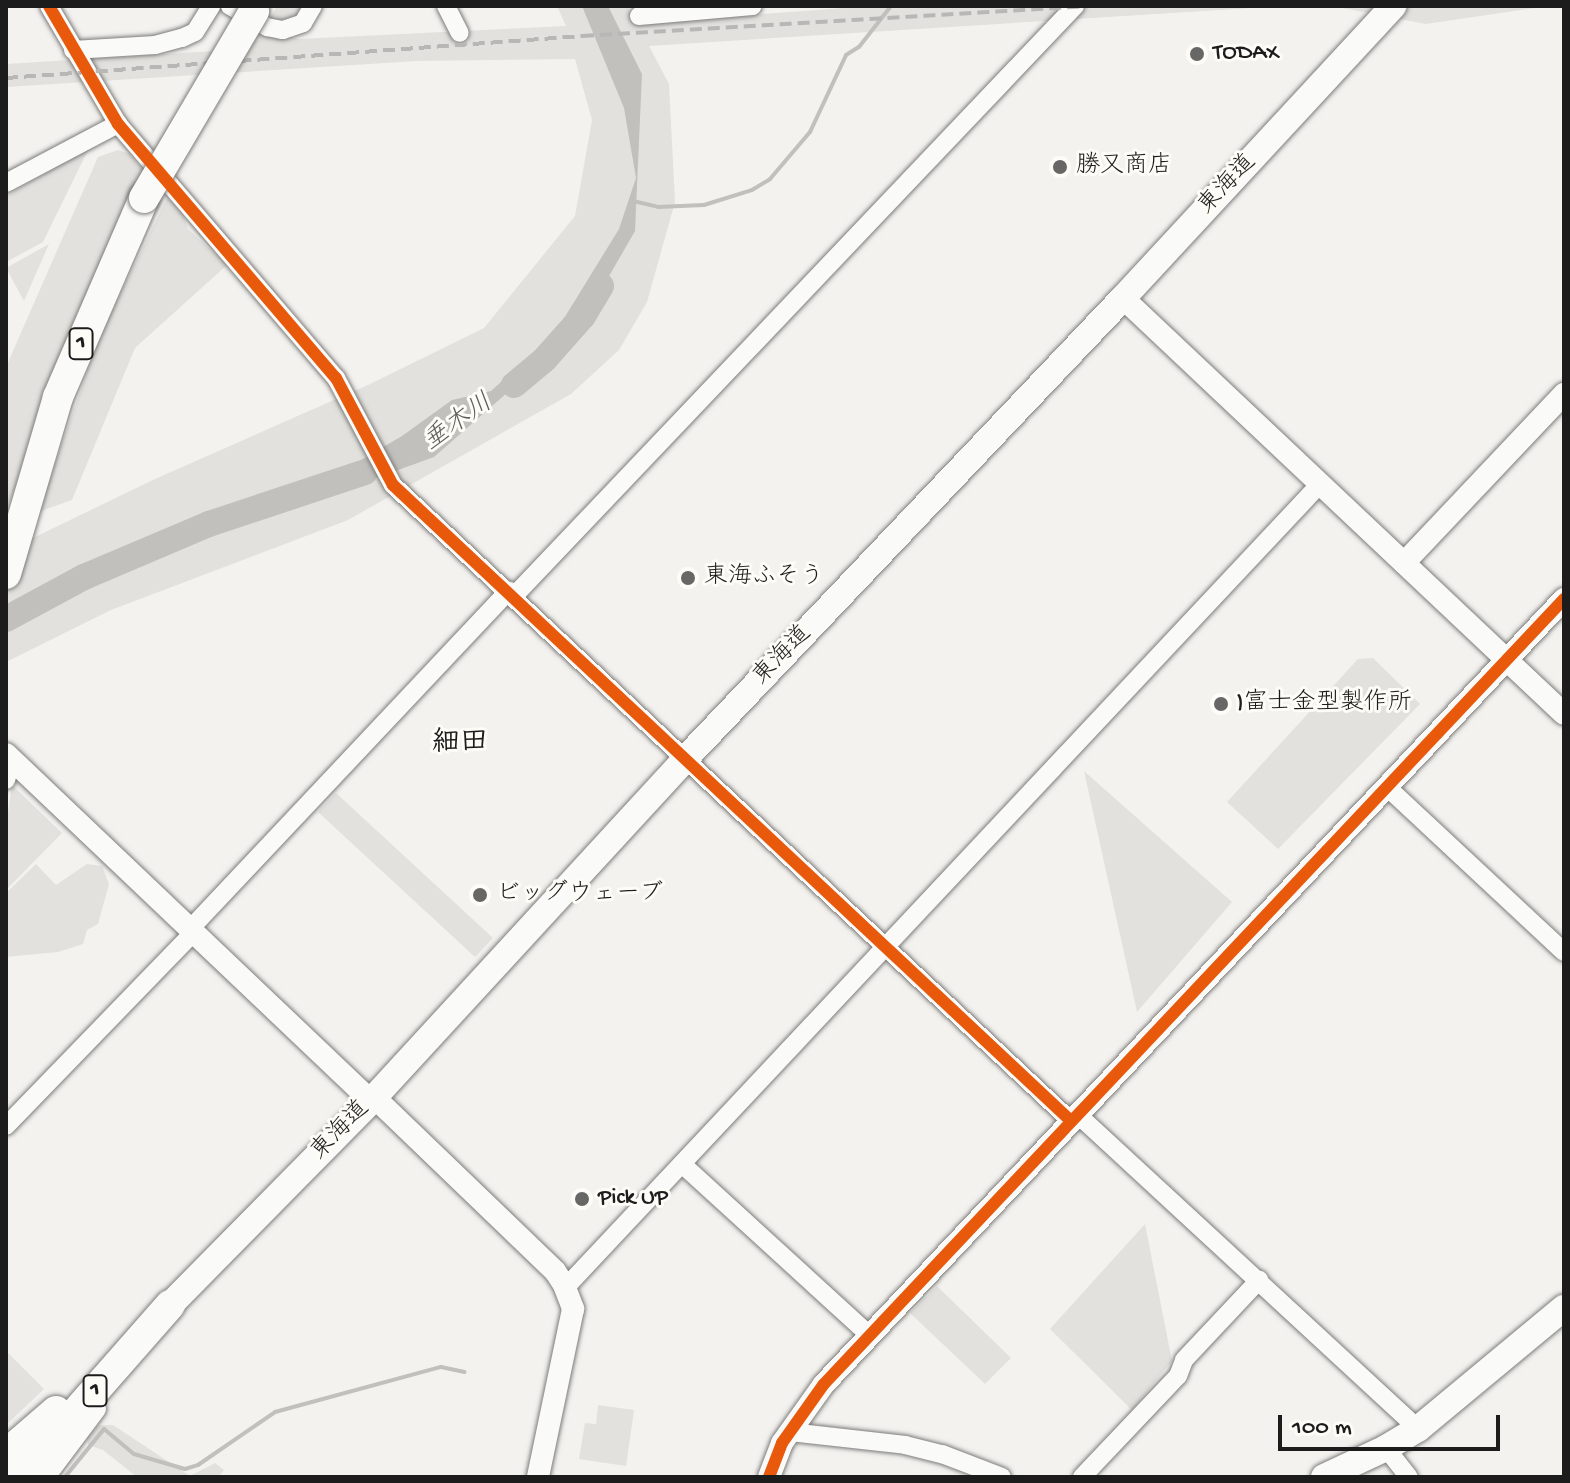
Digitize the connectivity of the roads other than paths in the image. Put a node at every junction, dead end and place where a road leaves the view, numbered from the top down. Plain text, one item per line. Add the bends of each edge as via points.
1 (49, 6) edge
2 (211, 6) edge
3 (313, 6) edge
4 (446, 6) edge
5 (753, 6) edge
6 (1075, 6) edge
7 (1393, 6) edge
8 (247, 8) edge
9 (639, 16) dead end
10 (460, 33) dead end
11 (73, 50) junction
12 (118, 124) junction
13 (6, 183) edge
14 (1123, 298) junction
15 (1564, 394) edge
16 (1320, 484) junction
17 (1404, 563) junction
18 (6, 574) edge
19 (512, 593) junction
20 (1564, 599) edge
21 (1505, 660) junction
22 (1564, 714) edge
23 (686, 758) junction
24 (8, 764) edge
25 (1387, 787) junction
26 (192, 931) junction
27 (887, 948) junction
28 (1564, 952) edge
29 (373, 1099) junction
30 (1073, 1116) junction
31 (6, 1126) edge
32 (682, 1164) junction
33 (201, 1273) junction
34 (1259, 1280) junction
35 (565, 1288) junction
36 (170, 1305) junction
37 (1564, 1308) edge
38 (869, 1335) junction
39 (1418, 1429) junction
40 (790, 1432) junction
41 (1386, 1448) junction
42 (6, 1454) edge
43 (19, 1477) edge
44 (46, 1477) edge
45 (538, 1477) edge
46 (769, 1477) edge
47 (1002, 1477) edge
48 (1082, 1477) edge
49 (1324, 1477) edge
50 (1409, 1477) edge

1 - 11 street
2 - 11 street via 195,32 182,38 155,45
3 - 8 street via 303,23 283,30 267,27
4 - 10 street
5 - 9 street
6 - 19 street
7 - 14 main road, 東海道
8 - 18 highway, 1, bridge via 144,198 58,397
11 - 12 street
12 - 13 street
12 - 19 street via 336,378 393,485
14 - 16 street
14 - 23 main road, 東海道
15 - 17 street
16 - 17 street
16 - 27 street
17 - 21 street
19 - 23 street
19 - 26 street
20 - 21 street
21 - 22 street
21 - 25 street
23 - 27 street
23 - 29 main road, 東海道
24 - 26 street
25 - 28 street
25 - 30 street
26 - 29 street
26 - 31 street
27 - 30 street
27 - 32 street
29 - 33 main road, 東海道
29 - 35 street via 555,1271
30 - 34 street
30 - 38 street
32 - 35 street
32 - 38 street
33 - 36 main road, 東海道
33 - 44 street
34 - 39 street
34 - 48 street
35 - 45 street via 573,1309
36 - 42 highway, 1
36 - 43 highway, 1
37 - 39 main road
38 - 40 street
39 - 41 main road
40 - 46 street
40 - 47 street via 905,1445
41 - 49 main road
41 - 50 street

